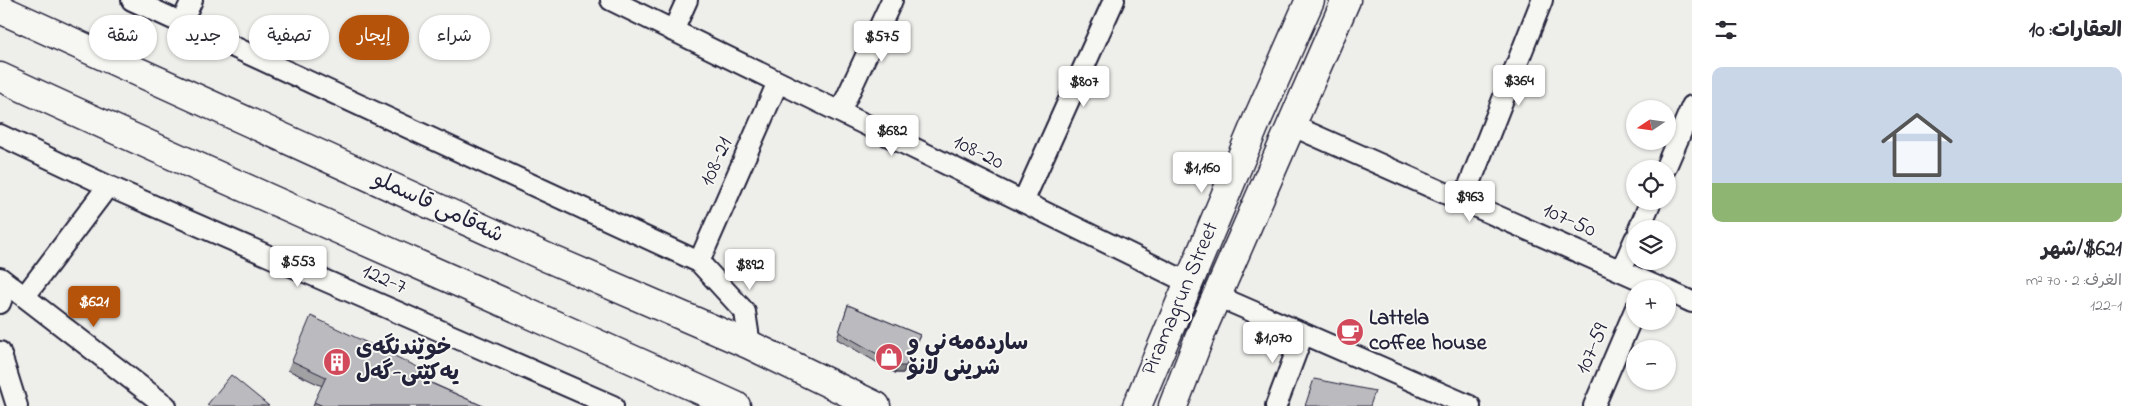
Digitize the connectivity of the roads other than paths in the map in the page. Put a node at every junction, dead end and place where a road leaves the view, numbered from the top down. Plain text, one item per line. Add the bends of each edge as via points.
1 (132, 0) edge
2 (192, 0) edge
3 (611, 0) edge
4 (687, 0) edge
5 (892, 0) edge
6 (1114, 0) edge
7 (1310, 0) edge
8 (1346, 0) edge
9 (1542, 0) edge
10 (0, 9) edge
11 (167, 15) edge
12 (185, 15) edge
13 (673, 30) junction
14 (239, 48) edge
15 (0, 77) edge
16 (778, 82) junction
17 (1692, 106) edge
18 (840, 112) junction
19 (1291, 125) junction
20 (0, 135) edge
21 (1669, 160) edge
22 (108, 186) junction
23 (1463, 201) junction
24 (1023, 202) junction
25 (1626, 260) edge
26 (699, 262) junction
27 (1621, 271) junction
28 (1639, 280) edge
29 (4, 281) edge
30 (1189, 283) junction
31 (1676, 295) edge
32 (25, 296) junction
33 (1217, 296) junction
34 (1692, 302) edge
35 (0, 303) edge
36 (1626, 330) edge
37 (1303, 334) junction
38 (750, 346) junction
39 (0, 352) edge
40 (17, 406) edge
41 (166, 406) edge
42 (613, 406) edge
43 (736, 406) edge
44 (876, 406) edge
45 (1137, 406) edge
46 (1173, 406) edge
47 (1276, 406) edge
48 (1470, 406) edge
49 (1594, 406) edge

1 - 11 street
2 - 12 street
3 - 13 street, 108-20
4 - 13 street
5 - 18 street
6 - 24 street
7 - 30 main road, Piramagrun Street
8 - 19 main road, Piramagrun Street
9 - 23 street
10 - 38 main road, شەقامی قاسملو via 548,258
13 - 16 street, 108-20
14 - 26 street
15 - 43 main road
16 - 18 street, 108-20
16 - 26 street, 108-21
17 - 21 street
18 - 24 street, 108-20
19 - 23 street, 107-50
19 - 33 main road, Piramagrun Street
20 - 22 street, 122-7
22 - 32 street
22 - 42 street, 122-7
23 - 27 street, 107-50
24 - 30 street, 108-20
25 - 27 street
26 - 38 street via 745,312
27 - 28 street, 107-50
29 - 32 street
29 - 35 street
30 - 45 main road, Piramagrun Street
31 - 34 street
32 - 41 street
33 - 37 street
33 - 46 main road, Piramagrun Street
36 - 49 street, 107-59
37 - 47 street
37 - 48 street
38 - 44 main road, شەقامی قاسملو
39 - 40 street

